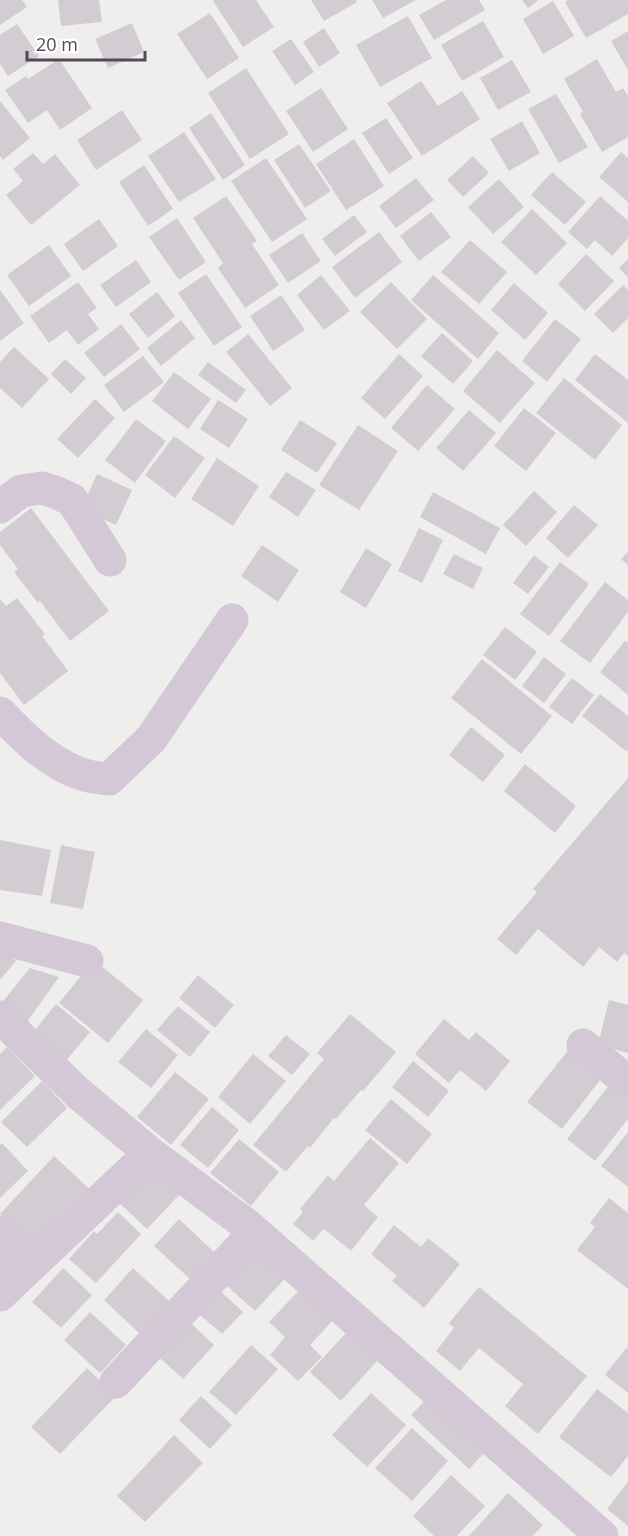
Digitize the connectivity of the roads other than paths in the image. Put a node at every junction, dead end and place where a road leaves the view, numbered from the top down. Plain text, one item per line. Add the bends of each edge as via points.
1 (0, 507) edge
2 (110, 560) dead end
3 (232, 620) dead end
4 (0, 713) edge
5 (0, 938) edge
6 (87, 961) dead end
7 (0, 1017) edge
8 (583, 1045) dead end
9 (628, 1082) edge
10 (150, 1153) junction
11 (0, 1232) edge
12 (254, 1233) junction
13 (34, 1262) junction
14 (0, 1295) edge
15 (116, 1382) dead end
16 (602, 1536) edge

1 - 2 street via 21,491 42,488 72,500
3 - 4 street via 151,739 109,779 82,775 53,760
5 - 6 street
7 - 10 street via 78,1093
8 - 9 street
10 - 12 street
10 - 13 street
11 - 13 street
12 - 15 street
12 - 16 street
13 - 14 street

